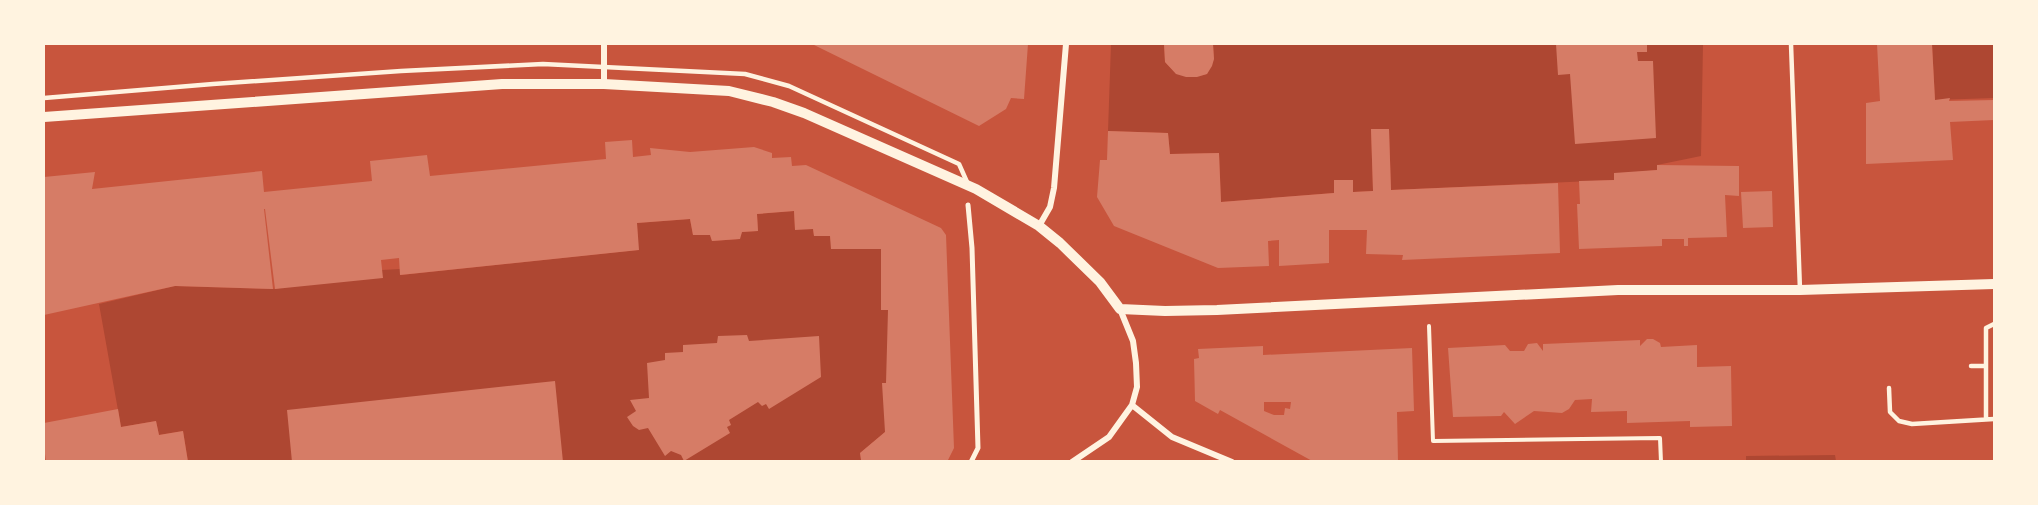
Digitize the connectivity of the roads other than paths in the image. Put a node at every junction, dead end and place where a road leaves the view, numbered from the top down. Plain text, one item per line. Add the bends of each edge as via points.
1 (604, 44) edge
2 (1066, 44) edge
3 (1791, 44) edge
4 (604, 67) junction
5 (604, 84) junction
6 (44, 98) edge
7 (44, 117) edge
8 (968, 185) junction
9 (968, 205) dead end
10 (1039, 226) junction
11 (1995, 284) edge
12 (1800, 290) junction
13 (1120, 309) junction
14 (1995, 324) edge
15 (1971, 366) dead end
16 (1986, 366) junction
17 (1889, 388) dead end
18 (1132, 405) junction
19 (1995, 418) edge
20 (1986, 419) junction
21 (971, 462) edge
22 (1072, 462) edge
23 (1232, 462) edge

1 - 4 street
2 - 10 street via 1054,188 1050,207
3 - 12 lane
4 - 5 street
4 - 6 lane via 543,64 401,70
4 - 8 lane via 746,74 789,86 959,164
5 - 7 street via 502,84
5 - 8 street via 729,92 773,102
8 - 10 street
9 - 21 street via 978,448
10 - 13 street via 1100,282
11 - 12 street
12 - 13 street via 1618,290 1217,310
13 - 18 street via 1133,341 1136,363 1137,387
14 - 16 lane via 1986,327
15 - 16 lane
16 - 20 lane
17 - 20 lane via 1890,412 1903,423
18 - 22 street via 1109,437
18 - 23 street via 1172,437
19 - 20 lane

